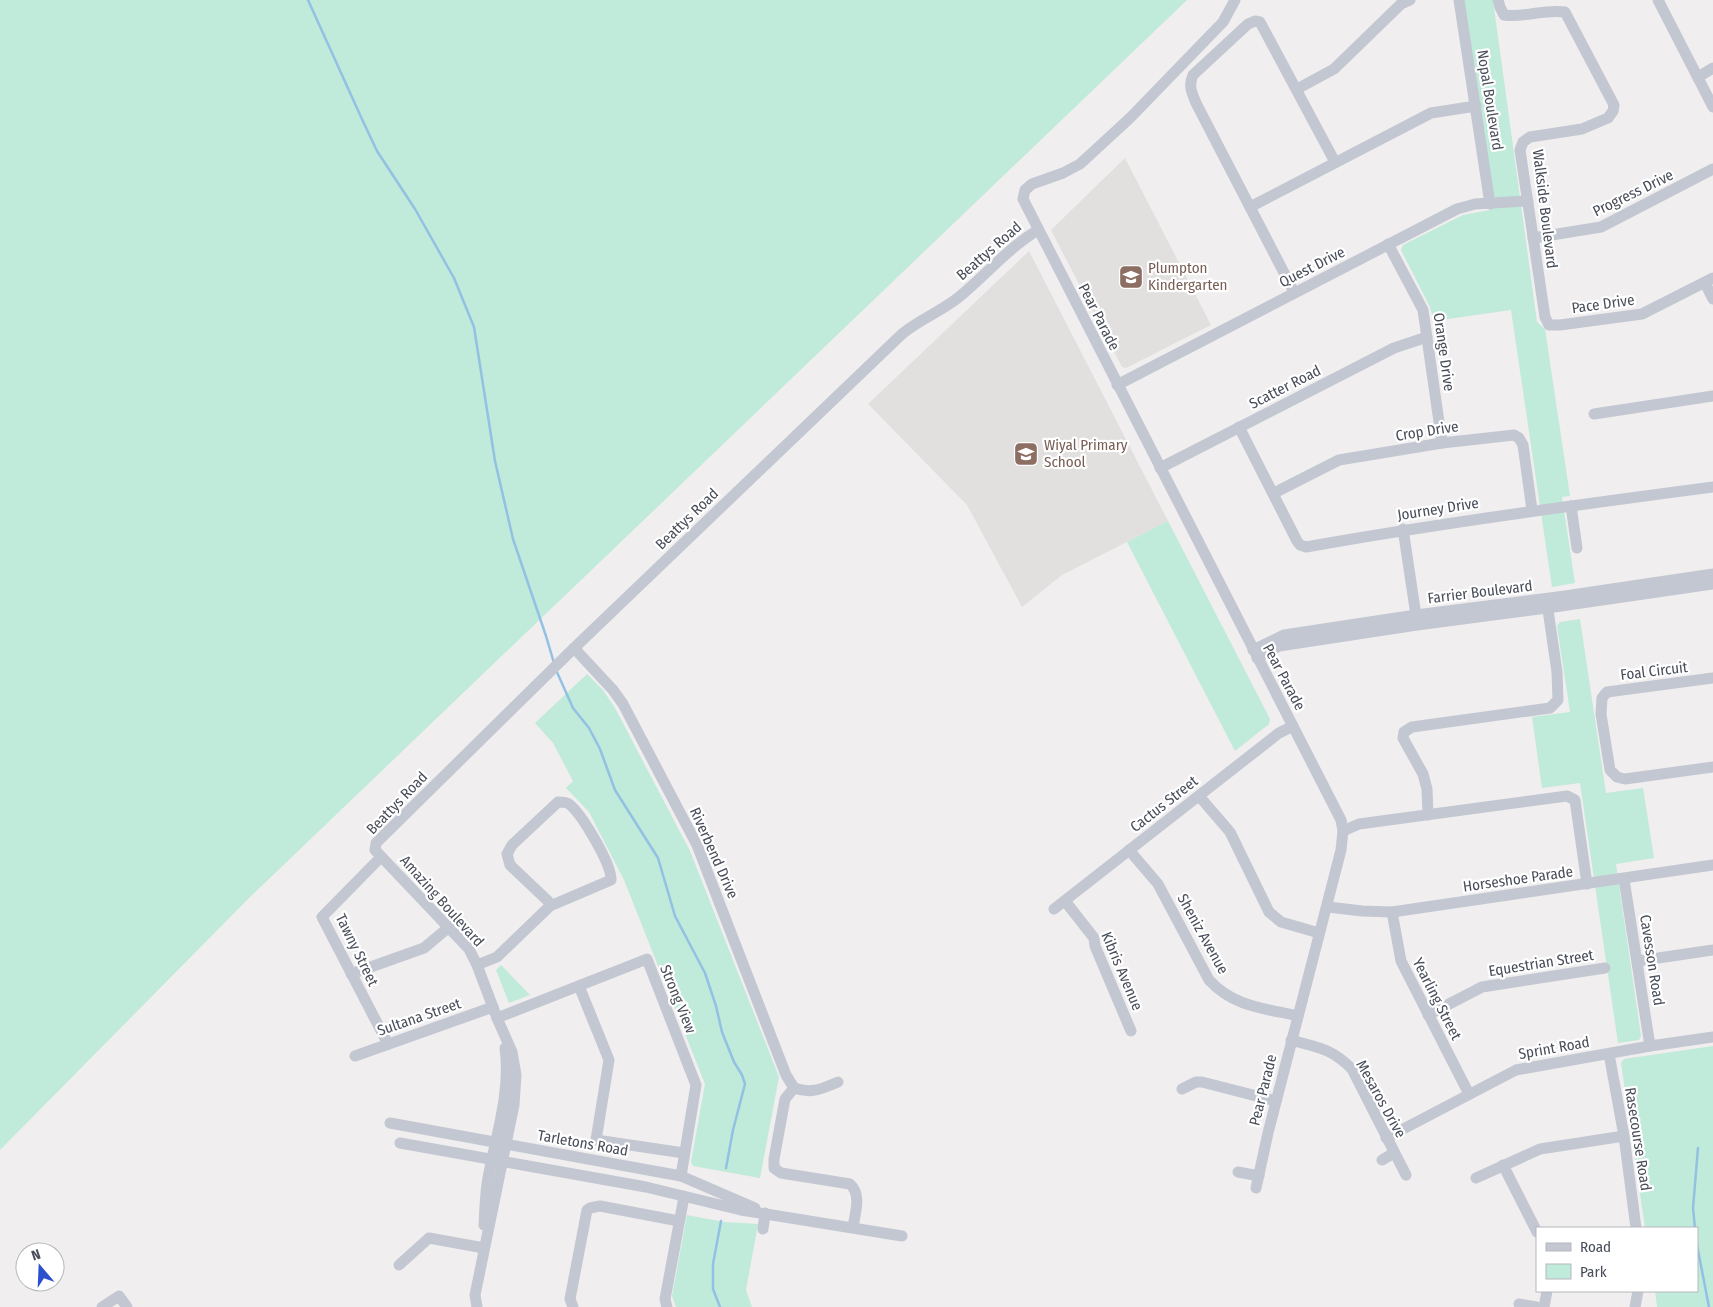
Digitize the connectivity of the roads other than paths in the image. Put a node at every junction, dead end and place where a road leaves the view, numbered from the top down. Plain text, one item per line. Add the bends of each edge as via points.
1 (1235, 0) edge
2 (1410, 0) edge
3 (1459, 0) edge
4 (1498, 0) edge
5 (1658, 0) edge
6 (1713, 68) edge
7 (1698, 77) junction
8 (1296, 89) junction
9 (1476, 106) junction
10 (1713, 106) edge
11 (1335, 162) junction
12 (1713, 169) edge
13 (1528, 201) junction
14 (1490, 204) junction
15 (1250, 207) junction
16 (1028, 211) joint
17 (1038, 230) junction
18 (1533, 238) junction
19 (1388, 244) junction
20 (1709, 281) edge
21 (1294, 292) junction
22 (1713, 299) edge
23 (1549, 325) joint
24 (1427, 337) junction
25 (1117, 385) junction
26 (1713, 396) edge
27 (1594, 414) dead end
28 (1240, 427) junction
29 (1442, 443) junction
30 (1160, 468) junction
31 (1713, 487) edge
32 (1274, 493) junction
33 (1571, 506) junction
34 (1532, 510) junction
35 (1403, 529) junction
36 (1577, 548) dead end
37 (1713, 574) edge
38 (1713, 584) edge
39 (1547, 604) junction
40 (1417, 620) junction
41 (574, 648) junction
42 (1255, 654) junction
43 (1713, 678) edge
44 (1293, 726) junction
45 (1713, 767) edge
46 (1199, 796) junction
47 (1428, 815) junction
48 (1343, 831) junction
49 (1130, 850) junction
50 (378, 854) junction
51 (1713, 865) edge
52 (1624, 879) junction
53 (1587, 884) junction
54 (1065, 901) junction
55 (550, 906) junction
56 (1328, 907) junction
57 (1054, 909) dead end
58 (1392, 912) junction
59 (449, 927) junction
60 (1319, 933) junction
61 (1713, 950) edge
62 (1638, 961) junction
63 (477, 965) junction
64 (1605, 968) dead end
65 (351, 974) junction
66 (579, 986) junction
67 (495, 1013) junction
68 (1428, 1015) junction
69 (1298, 1016) junction
70 (1131, 1031) dead end
71 (1713, 1038) edge
72 (1291, 1040) junction
73 (388, 1044) junction
74 (1650, 1046) junction
75 (1609, 1054) junction
76 (355, 1056) dead end
77 (838, 1082) dead end
78 (794, 1088) junction
79 (1182, 1088) dead end
80 (1469, 1094) junction
81 (1276, 1101) junction
82 (390, 1123) dead end
83 (1624, 1136) junction
84 (1386, 1138) junction
85 (400, 1143) dead end
86 (498, 1152) junction
87 (684, 1153) junction
88 (1394, 1153) junction
89 (1382, 1160) dead end
90 (1503, 1165) junction
91 (1238, 1172) dead end
92 (1406, 1175) dead end
93 (681, 1176) junction
94 (1259, 1176) junction
95 (1476, 1178) dead end
96 (1256, 1188) dead end
97 (684, 1197) junction
98 (765, 1213) junction
99 (679, 1221) junction
100 (852, 1227) junction
101 (1636, 1227) edge
102 (763, 1229) dead end
103 (1536, 1230) edge
104 (902, 1236) dead end
105 (484, 1248) junction
106 (399, 1265) dead end
107 (1547, 1292) edge
108 (1638, 1292) edge
109 (1519, 1304) dead end
110 (102, 1307) edge
111 (127, 1307) edge
112 (477, 1307) edge
113 (573, 1307) edge
114 (667, 1307) edge
115 (1536, 1307) edge
116 (1544, 1307) edge
117 (1635, 1307) edge

1 - 16 street, Beattys Road via 1222,22 1130,118 1080,164 1025,190 1023,199
2 - 8 street via 1401,4 1334,69
3 - 9 street, Nopal Boulevard
4 - 13 street, Walkside Boulevard via 1504,15 1565,12 1614,106 1608,118 1582,129 1530,136 1523,142 1520,150
5 - 7 street
6 - 7 street
7 - 10 street
8 - 11 street
8 - 15 street via 1266,31 1260,22 1255,21 1193,75 1190,82 1196,104
9 - 11 street via 1431,113
9 - 14 street, Nopal Boulevard
11 - 15 street
12 - 18 street, Progress Drive via 1601,227
13 - 14 street, Quest Drive
13 - 18 street, Walkside Boulevard
14 - 19 street, Quest Drive via 1457,209
15 - 21 street
16 - 17 street, Pear Parade
17 - 25 street, Pear Parade
17 - 41 street, Beattys Road via 1024,238 958,298 902,334
18 - 23 street, Walkside Boulevard via 1545,318
19 - 21 street, Quest Drive
19 - 24 street, Orange Drive via 1421,304
20 - 22 street
20 - 23 street, Pace Drive via 1642,314
21 - 25 street, Quest Drive
24 - 28 street, Scatter Road via 1394,348
24 - 29 street, Orange Drive
25 - 30 street, Pear Parade
26 - 27 street
28 - 30 street, Scatter Road
28 - 32 street, Journey Drive
29 - 32 street, Crop Drive via 1339,460
29 - 34 street, Crop Drive via 1514,435 1519,438 1523,445
30 - 42 street, Pear Parade
31 - 33 street, Journey Drive
32 - 35 street, Journey Drive via 1300,545
33 - 34 street, Journey Drive
33 - 36 street
34 - 35 street, Journey Drive
35 - 40 street
37 - 39 street, Farrier Boulevard
38 - 39 street, Farrier Boulevard
39 - 40 street, Farrier Boulevard
39 - 47 street via 1558,700 1550,708 1412,727 1404,732 1403,738 1423,774
40 - 42 street, Farrier Boulevard via 1284,635
41 - 50 street, Beattys Road via 376,843
41 - 78 street, Riverbend Drive via 622,704 697,845 786,1075
42 - 44 street, Pear Parade
43 - 45 street, Foal Circuit via 1607,692 1602,698 1601,714 1610,770 1617,777 1625,780
44 - 46 street, Cactus Street via 1279,733
44 - 48 street, Pear Parade via 1341,820
46 - 49 street, Cactus Street
46 - 60 street via 1230,832 1270,912 1281,922
47 - 48 street via 1359,824
47 - 53 street via 1567,796 1575,800
48 - 56 street, Pear Parade
49 - 54 street, Cactus Street
49 - 69 street, Sheniz Avenue via 1158,884 1209,980 1217,989 1235,1001
50 - 59 street, Amazing Boulevard
50 - 65 street, Tawny Street via 322,917
51 - 52 street, Horseshoe Parade
52 - 53 street, Horseshoe Parade
52 - 62 street, Cavesson Road
53 - 58 street, Horseshoe Parade
54 - 57 street, Cactus Street
54 - 70 street, Kibris Avenue via 1094,938
55 - 55 street via 611,880 609,868 584,819 568,803 558,802 512,845 507,854 510,865
55 - 63 street via 497,957
56 - 58 street, Horseshoe Parade
56 - 60 street, Pear Parade
58 - 68 street, Yearling Street via 1401,961
59 - 63 street, Amazing Boulevard via 469,949
59 - 65 street via 424,948
60 - 69 street, Pear Parade
61 - 62 street
62 - 74 street, Cavesson Road
63 - 67 street, Amazing Boulevard
64 - 68 street, Equestrian Street via 1482,987
65 - 73 street, Tawny Street
66 - 67 street, Strong View
66 - 87 street via 609,1060 596,1140
66 - 87 street, Strong View via 647,960 696,1085
67 - 73 street, Sultana Street
67 - 86 street, Amazing Boulevard via 512,1052 516,1075 514,1105
68 - 80 street, Yearling Street
69 - 72 street, Pear Parade
71 - 74 street, Sprint Road
72 - 81 street, Pear Parade
72 - 84 street, Mesaros Drive via 1330,1051 1352,1069
73 - 76 street, Sultana Street
74 - 75 street, Sprint Road
75 - 80 street, Sprint Road via 1516,1070
75 - 83 street, Rasecourse Road
77 - 78 street via 806,1092
78 - 100 street via 785,1099 774,1168 781,1173 850,1184 857,1195
79 - 81 street via 1202,1082
80 - 84 street, Sprint Road
81 - 94 street, Pear Parade
82 - 86 street, Tarletons Road
83 - 90 street via 1540,1149
83 - 101 street, Rasecourse Road
84 - 88 street, Mesaros Drive
85 - 86 street, Tarletons Road
86 - 93 street, Tarletons Road
86 - 97 street, Tarletons Road
86 - 105 street, Amazing Boulevard via 486,1191
87 - 93 street, Strong View
88 - 89 street
88 - 92 street, Mesaros Drive
90 - 95 street
90 - 103 street
91 - 94 street
93 - 98 street, Tarletons Road
94 - 96 street, Pear Parade
97 - 98 street, Tarletons Road
97 - 99 street
98 - 100 street, Tarletons Road
98 - 102 street
99 - 113 street via 600,1206 587,1210 570,1299
99 - 114 street via 665,1299
100 - 104 street, Tarletons Road
105 - 106 street via 429,1238
105 - 112 street, Amazing Boulevard via 475,1296
107 - 116 street
108 - 117 street
109 - 115 street
110 - 111 street via 119,1296

